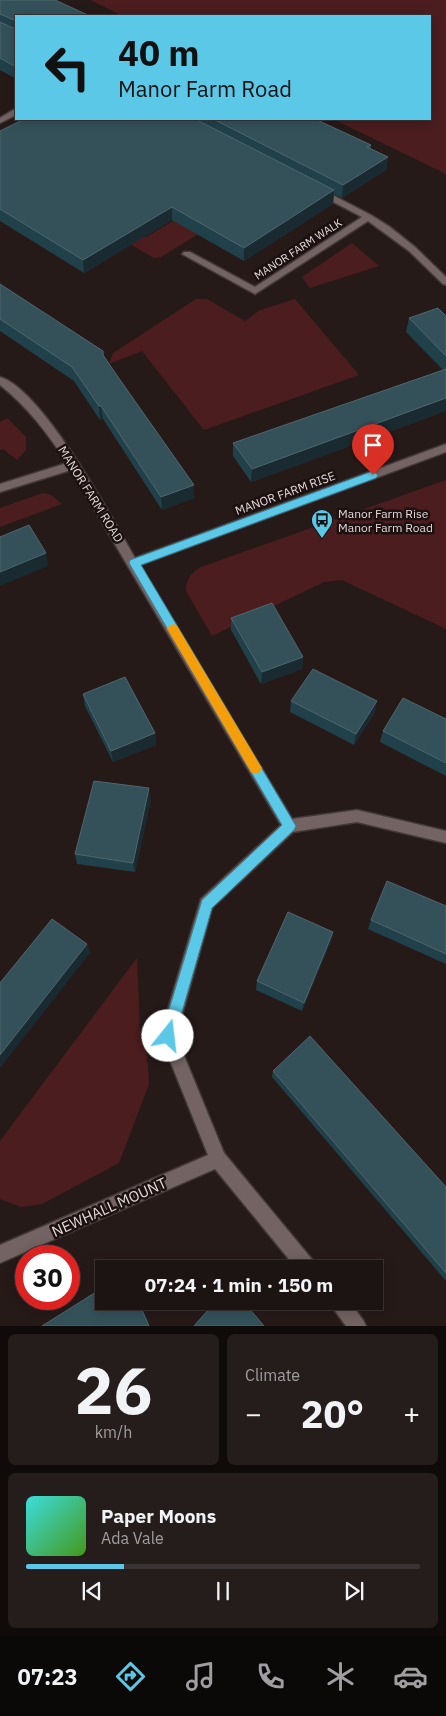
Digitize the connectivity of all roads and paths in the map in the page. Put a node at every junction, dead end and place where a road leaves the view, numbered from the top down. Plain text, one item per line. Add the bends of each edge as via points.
1 (15, 112) edge
2 (0, 120) edge
3 (314, 189) edge
4 (368, 216) junction
5 (187, 254) dead end
6 (446, 282) edge
7 (0, 380) edge
8 (446, 448) edge
9 (74, 465) junction
10 (0, 488) edge
11 (134, 563) junction
12 (290, 826) junction
13 (446, 836) edge
14 (218, 1159) junction
15 (0, 1254) edge
16 (302, 1260) edge
17 (344, 1310) edge
18 (357, 1326) edge

1 - 2 street
3 - 4 street
4 - 5 street, MANOR FARM WALK via 255,291
4 - 6 street via 408,245
7 - 9 street, MANOR FARM ROAD via 42,417
8 - 11 street, MANOR FARM RISE
9 - 10 street
9 - 11 street, MANOR FARM ROAD
11 - 12 street, MANOR FARM ROAD
12 - 13 street via 357,816
12 - 14 street via 206,904 168,1036
14 - 15 street, NEWHALL MOUNT
14 - 16 street
17 - 18 street

